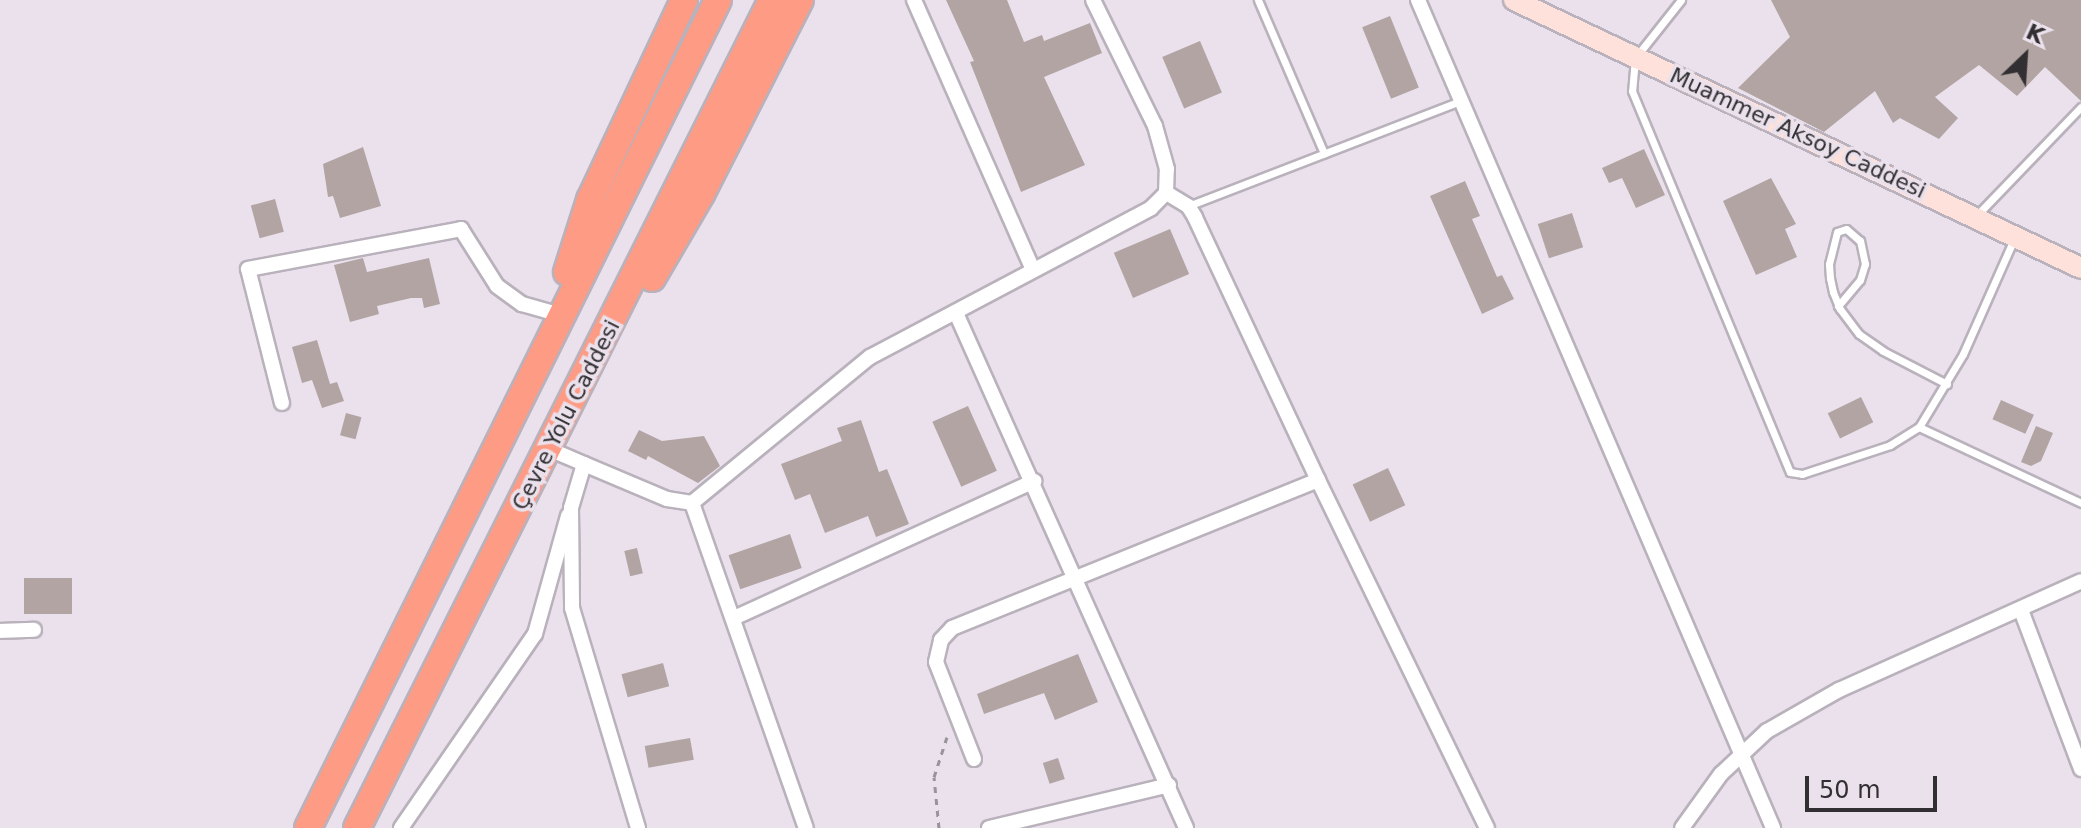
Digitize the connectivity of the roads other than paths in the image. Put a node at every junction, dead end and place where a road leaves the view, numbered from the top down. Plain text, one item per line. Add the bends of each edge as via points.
1 (684, 0) edge
2 (718, 0) edge
3 (772, 0) edge
4 (800, 0) edge
5 (914, 0) edge
6 (1093, 0) edge
7 (1258, 0) edge
8 (1418, 0) edge
9 (1514, 0) edge
10 (1681, 0) edge
11 (1635, 58) junction
12 (1458, 102) junction
13 (2081, 107) edge
14 (1324, 153) junction
15 (1166, 193) junction
16 (1188, 206) junction
17 (1977, 216) junction
18 (2016, 235) junction
19 (2081, 268) edge
20 (1033, 270) junction
21 (1838, 306) junction
22 (554, 313) junction
23 (956, 313) junction
24 (543, 348) junction
25 (1947, 384) junction
26 (282, 403) dead end
27 (1919, 427) junction
28 (549, 449) junction
29 (584, 464) junction
30 (1318, 480) junction
31 (1034, 481) junction
32 (692, 503) junction
33 (2081, 503) edge
34 (571, 508) junction
35 (1077, 577) junction
36 (2081, 581) edge
37 (2021, 610) junction
38 (736, 617) junction
39 (34, 630) dead end
40 (0, 631) edge
41 (1743, 751) junction
42 (974, 759) dead end
43 (2081, 769) edge
44 (1169, 785) junction
45 (308, 828) edge
46 (357, 828) edge
47 (401, 828) edge
48 (638, 828) edge
49 (806, 828) edge
50 (989, 828) edge
51 (1186, 828) edge
52 (1487, 828) edge
53 (1682, 828) edge
54 (1773, 828) edge

1 - 22 highway via 590,200
2 - 24 highway
3 - 28 highway, Çevre Yolu Caddesi
4 - 28 highway via 701,194
5 - 20 street
6 - 15 street via 1155,126 1167,169
7 - 14 lane
8 - 12 street
9 - 11 street, Muammer Aksoy Caddesi
10 - 11 lane
11 - 17 street, Muammer Aksoy Caddesi
11 - 27 lane via 1632,91 1790,472 1802,474 1890,445
12 - 14 lane
12 - 41 street
13 - 17 lane
14 - 16 lane
15 - 16 street
15 - 20 street via 1151,208
16 - 30 street
17 - 18 street, Muammer Aksoy Caddesi
18 - 19 street, Muammer Aksoy Caddesi
18 - 25 lane
20 - 23 street
21 - 21 lane via 1830,252 1837,232 1846,229 1860,241 1865,264 1860,280
21 - 25 lane via 1859,334
22 - 24 highway
22 - 26 street via 522,304 497,286 461,229 248,269
23 - 31 street
23 - 32 street via 870,357
24 - 45 highway
25 - 27 lane
27 - 33 lane
28 - 29 street
28 - 46 highway, Çevre Yolu Caddesi
29 - 32 street via 667,499
29 - 34 street
30 - 35 street
30 - 52 street
31 - 35 street
31 - 38 street
32 - 38 street
34 - 47 street via 535,634
34 - 48 street via 572,608
35 - 42 street via 946,634 936,662
35 - 44 street via 1112,672
36 - 37 street
37 - 41 street via 1839,690
37 - 43 street
38 - 49 street
39 - 40 street
41 - 53 street
41 - 54 street
44 - 50 street
44 - 51 street

